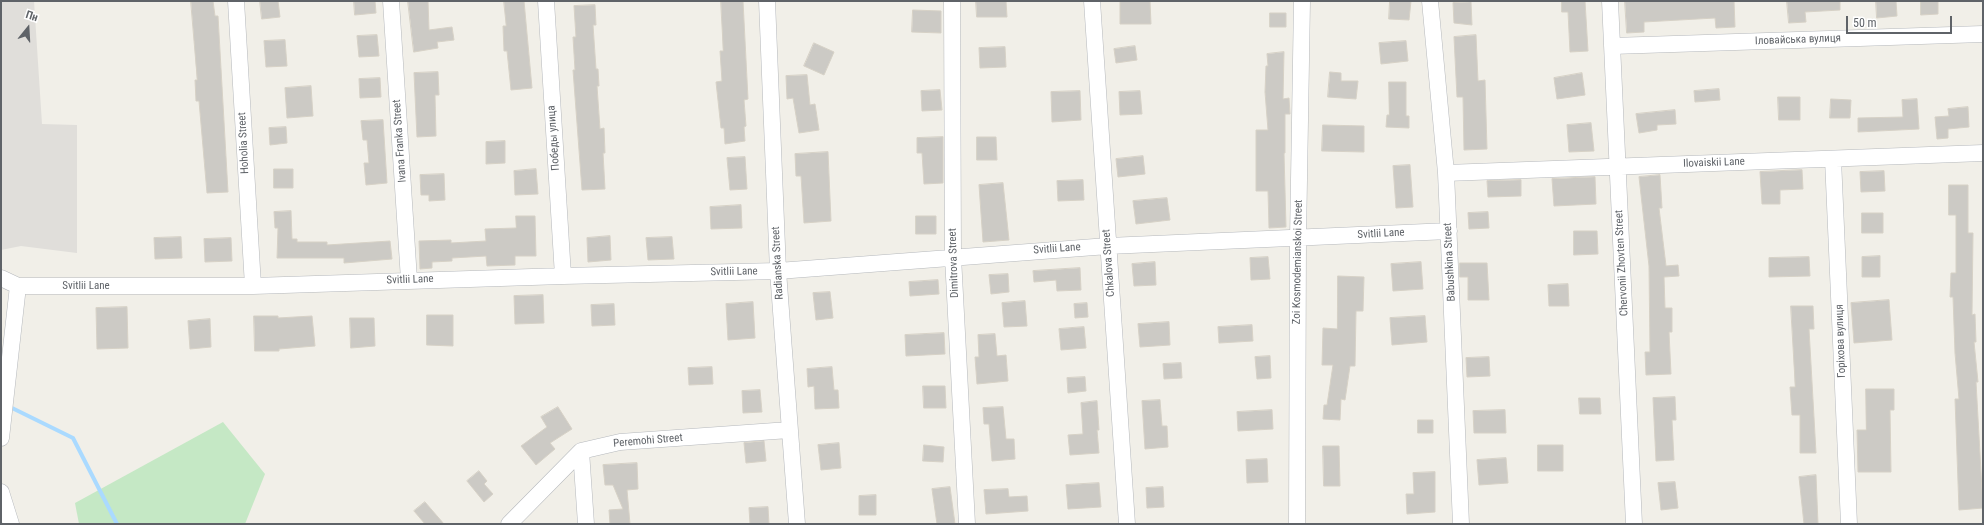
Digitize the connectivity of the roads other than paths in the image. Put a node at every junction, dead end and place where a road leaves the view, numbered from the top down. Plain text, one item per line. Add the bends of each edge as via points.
1 (236, 1) edge
2 (391, 1) edge
3 (546, 1) edge
4 (767, 1) edge
5 (952, 1) edge
6 (1092, 1) edge
7 (1302, 1) edge
8 (1430, 1) edge
9 (1610, 1) edge
10 (1983, 34) edge
11 (1612, 46) junction
12 (1983, 153) edge
13 (1833, 158) junction
14 (1618, 166) junction
15 (1446, 173) junction
16 (1449, 231) junction
17 (1298, 239) junction
18 (1108, 246) junction
19 (953, 257) junction
20 (778, 271) junction
21 (563, 276) junction
22 (1, 278) edge
23 (409, 280) junction
24 (18, 286) junction
25 (253, 286) junction
26 (789, 430) junction
27 (1, 438) edge
28 (581, 451) junction
29 (1, 492) edge
30 (11, 524) edge
31 (509, 524) edge
32 (586, 524) edge
33 (797, 524) edge
34 (967, 524) edge
35 (1127, 524) edge
36 (1296, 524) edge
37 (1461, 524) edge
38 (1634, 524) edge
39 (1848, 524) edge

1 - 25 street, Hoholia Street
2 - 23 street, Ivana Franka Street
3 - 21 street, Победы улица
4 - 20 street, Radianska Street
5 - 19 street, Dimitrova Street
6 - 18 street, Chkalova Street
7 - 17 street, Zoi Kosmodemianskoi Street
8 - 15 street, Babushkina Street
9 - 11 street, Chervonii Zhovten Street
10 - 11 street, Іловайська вулиця
11 - 14 street, Chervonii Zhovten Street
12 - 13 street, Ilovaiskii Lane
13 - 14 street, Ilovaiskii Lane
13 - 39 street, Горіхова вулиця
14 - 15 street, Ilovaiskii Lane
14 - 38 street, Chervonii Zhovten Street
15 - 16 street, Babushkina Street
16 - 17 street, Svitlii Lane
16 - 37 street, Babushkina Street
17 - 18 street, Svitlii Lane
17 - 36 street, Zoi Kosmodemianskoi Street
18 - 19 street, Svitlii Lane
18 - 35 street, Chkalova Street
19 - 20 street, Svitlii Lane
19 - 34 street, Dimitrova Street
20 - 21 street, Svitlii Lane
20 - 26 street, Radianska Street
21 - 23 street, Svitlii Lane
22 - 24 street
23 - 25 street, Svitlii Lane
24 - 25 street, Svitlii Lane
24 - 27 street
26 - 28 street, Peremohi Street via 620,442
26 - 33 street, Radianska Street
28 - 31 street
28 - 32 street
29 - 30 street

